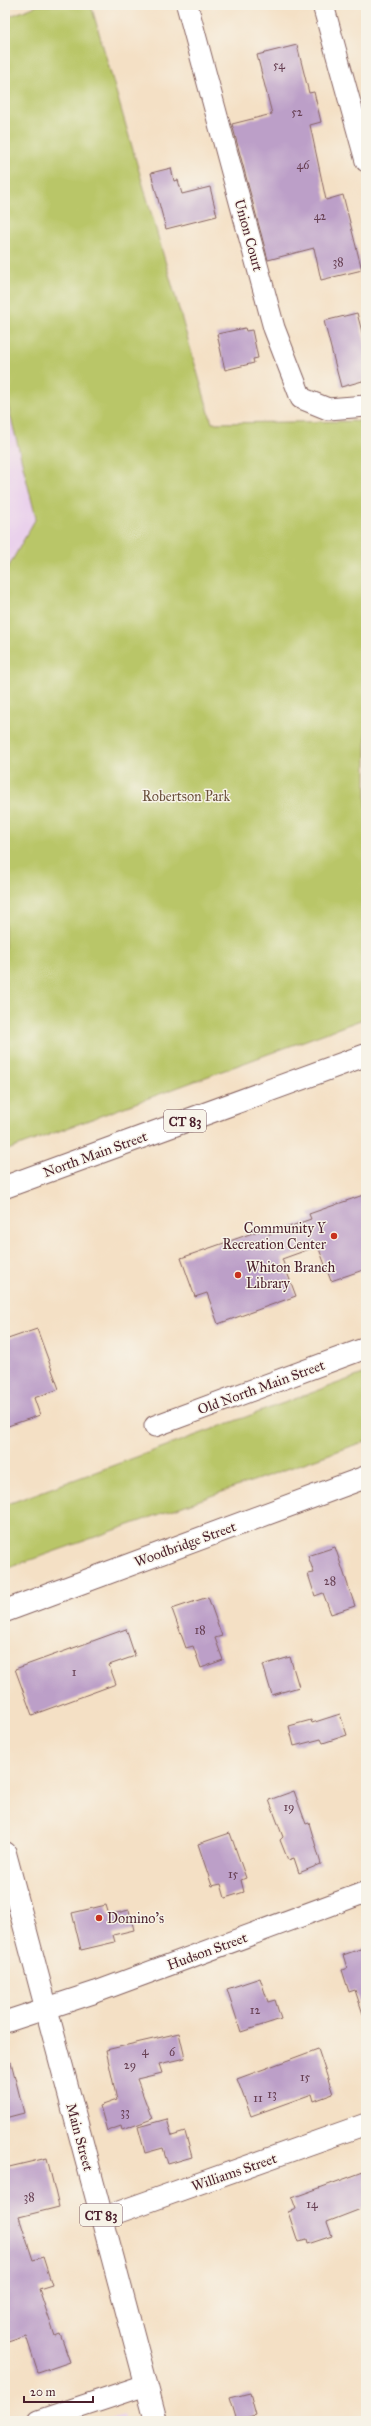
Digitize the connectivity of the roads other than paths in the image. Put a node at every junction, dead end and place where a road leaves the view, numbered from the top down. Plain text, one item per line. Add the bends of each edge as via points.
1 (187, 5) edge
2 (323, 5) edge
3 (366, 161) edge
4 (366, 406) edge
5 (366, 1055) edge
6 (5, 1187) edge
7 (366, 1348) edge
8 (155, 1426) dead end
9 (366, 1477) edge
10 (5, 1611) edge
11 (5, 1853) edge
12 (366, 1892) edge
13 (46, 2008) junction
14 (5, 2022) edge
15 (366, 2124) edge
16 (102, 2218) junction
17 (146, 2385) junction
18 (38, 2421) edge
19 (156, 2421) edge

1 - 4 street, Union Court via 274,328 301,398 328,409
2 - 3 street
5 - 6 main road, North Main Street / CT 83
7 - 8 street, Old North Main Street
9 - 10 main road, Woodbridge Street
11 - 13 main road, Main Street / CT 83
12 - 13 street, Hudson Street
13 - 14 street, Hudson Street
13 - 16 main road, Main Street / CT 83
15 - 16 street, Williams Street
16 - 17 main road, Main Street / CT 83
17 - 18 street
17 - 19 main road, Main Street / CT 83

